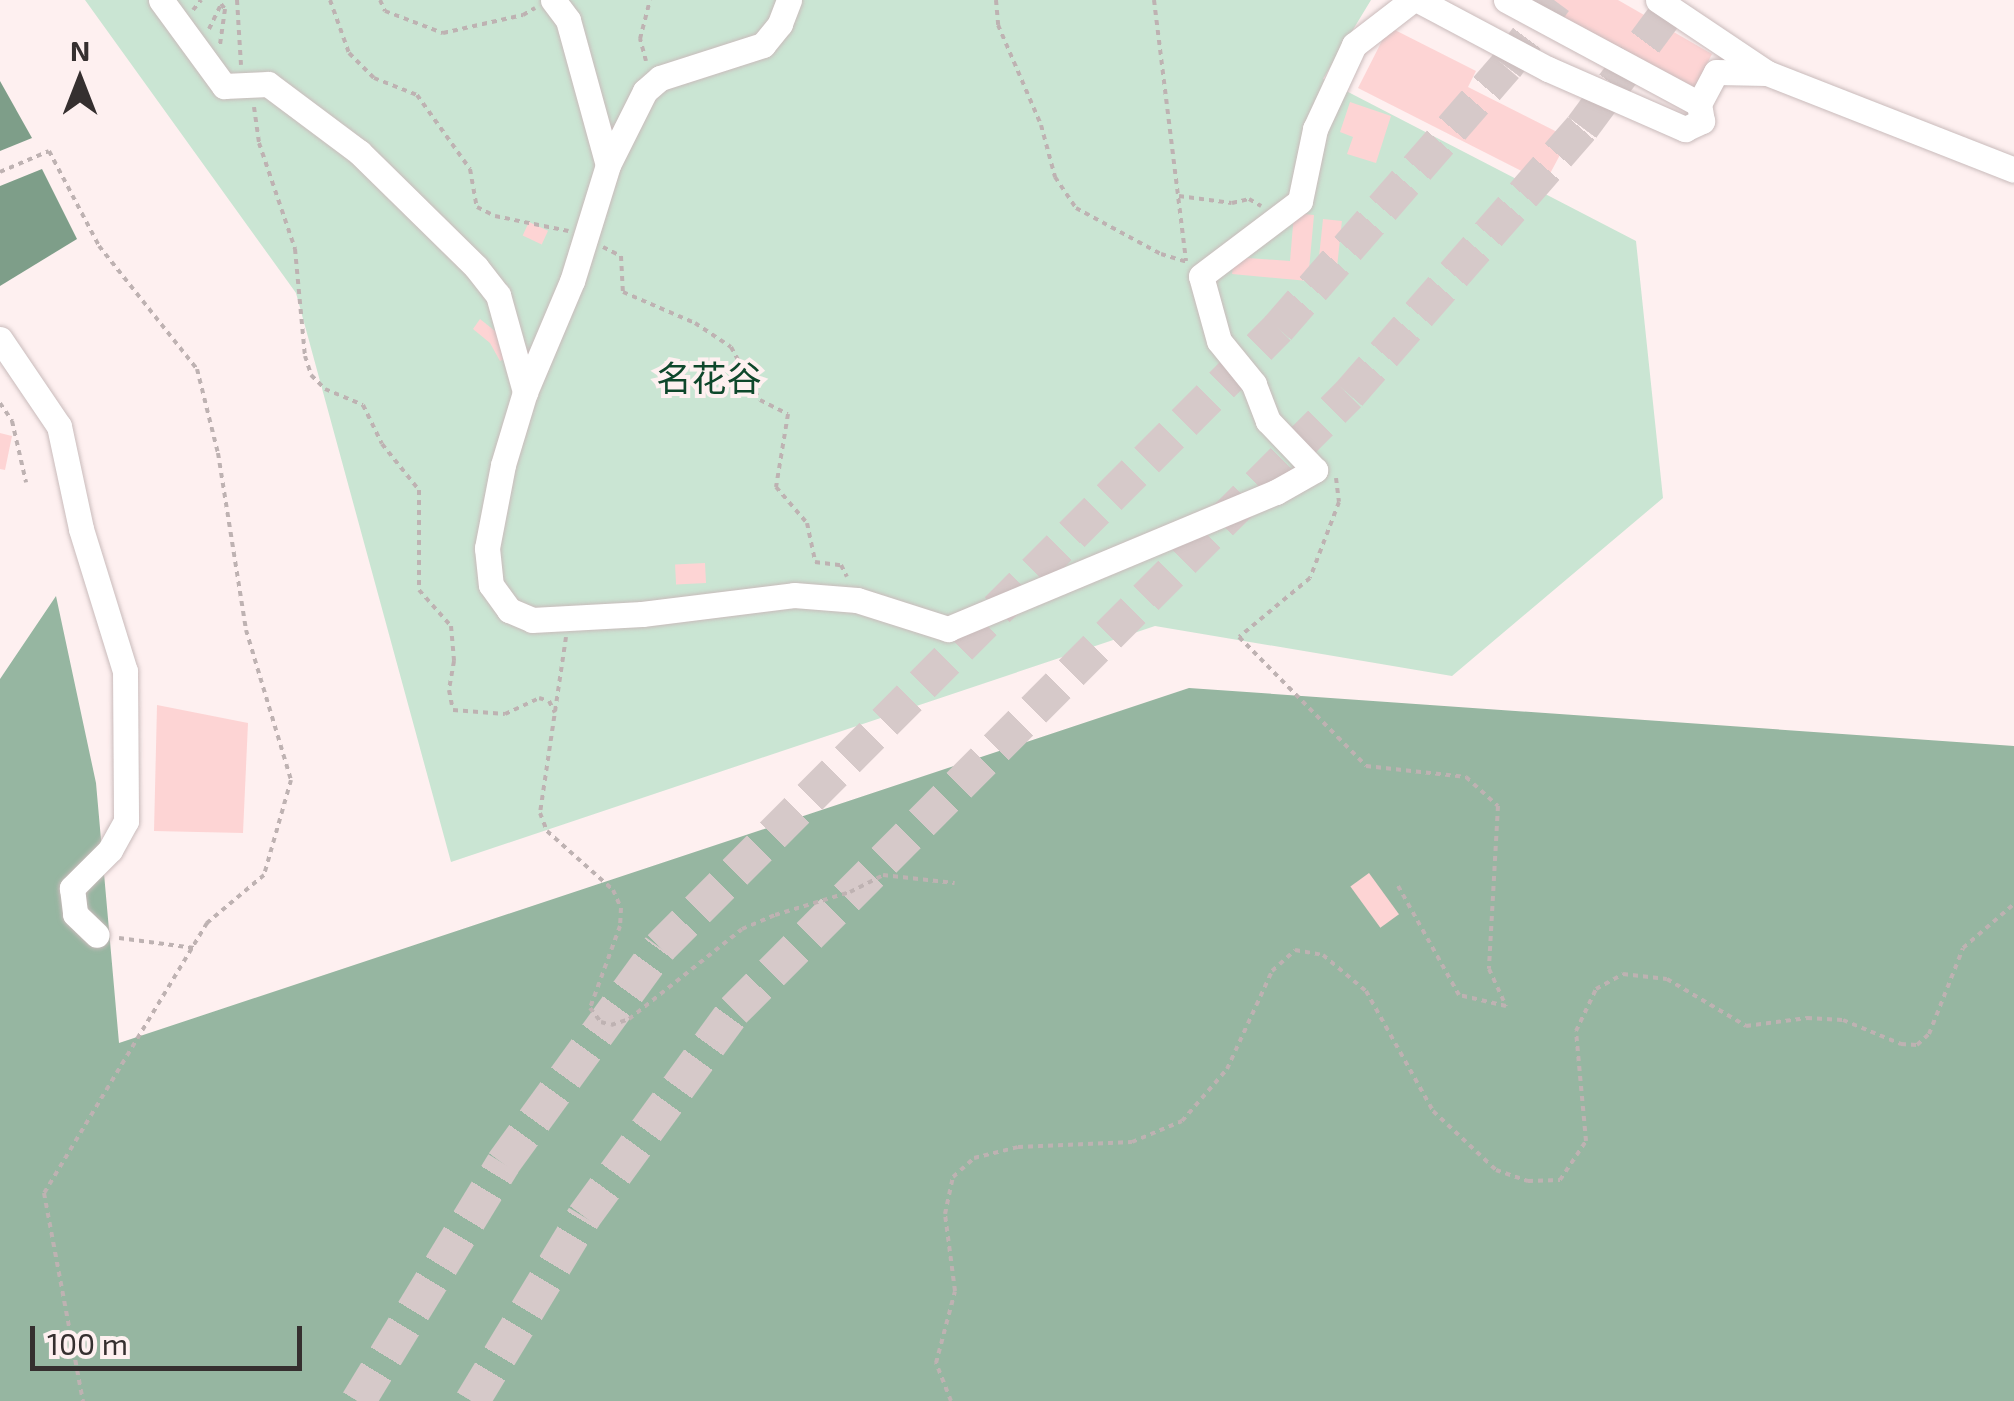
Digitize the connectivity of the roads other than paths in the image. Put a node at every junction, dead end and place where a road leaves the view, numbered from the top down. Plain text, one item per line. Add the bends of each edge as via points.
1 (161, 0) edge
2 (788, 0) edge
3 (1415, 0) edge
4 (1506, 0) edge
5 (1658, 0) edge
6 (545, 2) edge
7 (1767, 73) junction
8 (1699, 104) junction
9 (608, 165) junction
10 (2014, 170) edge
11 (0, 339) edge
12 (524, 392) junction
13 (97, 935) road end

1 - 12 street via 224,86 268,84 359,152 476,267 498,295
2 - 9 street via 763,45 660,78 646,91
3 - 8 street via 1668,122 1686,128 1702,121
3 - 12 street via 1354,45 1315,130 1300,201 1272,226 1194,268 1219,340 1254,384 1268,421 1315,470 1276,492 948,629 857,600 794,595 532,620 509,610 491,585 487,548
4 - 8 street
5 - 7 street
6 - 9 street via 568,20
7 - 8 street via 1716,72
7 - 10 street
9 - 12 street
11 - 13 street via 59,426 81,528 125,671 126,821 110,850 72,888 76,914

